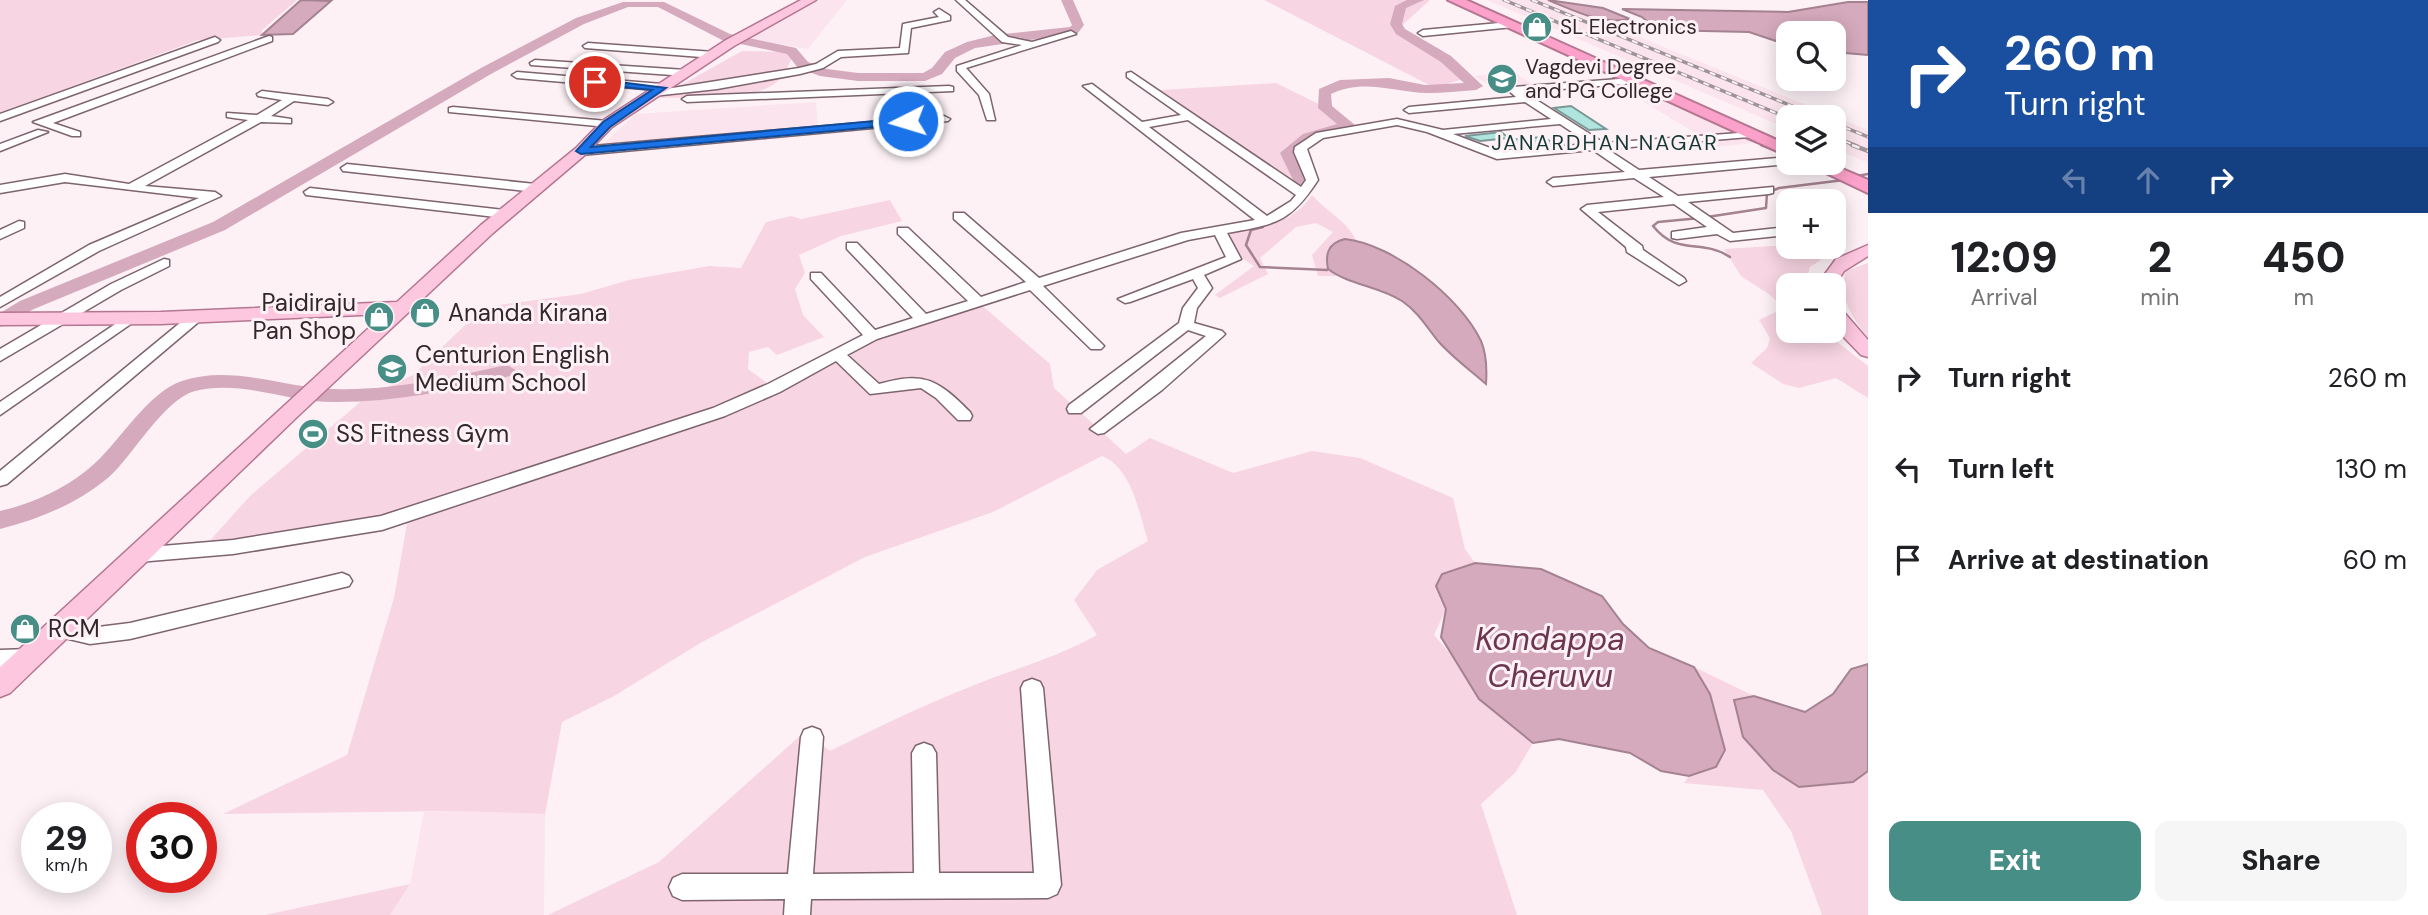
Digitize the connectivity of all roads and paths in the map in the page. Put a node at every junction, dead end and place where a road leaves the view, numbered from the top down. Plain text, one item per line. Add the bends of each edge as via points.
1 (810, 0) edge
2 (960, 0) edge
3 (1455, 0) edge
4 (939, 12) dead end
5 (1510, 24) junction
6 (1423, 33) dead end
7 (1071, 34) dead end
8 (269, 39) dead end
9 (215, 40) dead end
10 (735, 40) joint
11 (1032, 43) junction
12 (588, 46) dead end
13 (714, 55) junction
14 (535, 63) dead end
15 (686, 73) junction
16 (517, 75) dead end
17 (1131, 75) dead end
18 (1632, 81) junction
19 (1088, 86) dead end
20 (948, 89) dead end
21 (262, 94) dead end
22 (652, 94) junction
23 (292, 98) junction
24 (1527, 99) junction
25 (328, 102) dead end
26 (471, 103) dead end
27 (0, 109) edge
28 (453, 110) dead end
29 (1409, 110) dead end
30 (13, 113) junction
31 (231, 115) dead end
32 (1191, 116) junction
33 (0, 118) edge
34 (259, 118) junction
35 (991, 118) dead end
36 (944, 119) dead end
37 (613, 120) junction
38 (287, 121) dead end
39 (1561, 121) junction
40 (1139, 126) junction
41 (43, 128) junction
42 (1448, 131) dead end
43 (76, 134) dead end
44 (1749, 134) junction
45 (1597, 145) junction
46 (1776, 146) edge
47 (0, 148) edge
48 (581, 151) junction
49 (1776, 161) edge
50 (347, 168) dead end
51 (1637, 174) junction
52 (1841, 175) edge
53 (1553, 181) dead end
54 (1868, 187) edge
55 (131, 188) junction
56 (536, 188) junction
57 (0, 189) edge
58 (1769, 190) dead end
59 (310, 192) dead end
60 (1303, 194) junction
61 (1676, 200) junction
62 (504, 214) junction
63 (959, 216) dead end
64 (1261, 219) junction
65 (19, 225) dead end
66 (1219, 230) junction
67 (1719, 230) junction
68 (902, 231) dead end
69 (1776, 231) edge
70 (0, 235) edge
71 (1677, 235) dead end
72 (852, 246) dead end
73 (1868, 250) edge
74 (164, 263) dead end
75 (1830, 273) edge
76 (1197, 274) junction
77 (816, 276) dead end
78 (1679, 281) dead end
79 (1034, 284) junction
80 (1125, 299) dead end
81 (0, 303) edge
82 (979, 303) junction
83 (403, 307) junction
84 (197, 316) junction
85 (130, 318) junction
86 (6, 319) edge
87 (64, 319) junction
88 (923, 320) junction
89 (1186, 325) junction
90 (1846, 330) edge
91 (872, 336) junction
92 (1096, 346) dead end
93 (1868, 351) edge
94 (837, 354) junction
95 (0, 356) edge
96 (1075, 409) dead end
97 (0, 410) edge
98 (290, 411) joint
99 (964, 416) dead end
100 (1098, 429) dead end
101 (1, 481) edge
102 (138, 555) junction
103 (342, 581) dead end
104 (59, 629) junction
105 (29, 658) junction
106 (0, 659) edge
107 (0, 685) edge
108 (1032, 688) dead end
109 (812, 737) dead end
110 (924, 753) dead end
111 (799, 885) junction
112 (927, 885) junction
113 (682, 887) dead end
114 (797, 915) edge

1 - 10 main road
2 - 11 street via 1002,37
3 - 5 highway
4 - 22 street via 947,18 905,26 905,51 838,54 831,61 790,73
5 - 6 street
5 - 18 highway
7 - 11 street
8 - 41 street
9 - 30 street
10 - 13 main road
11 - 35 street via 962,66 984,94
12 - 13 street
13 - 15 main road
14 - 15 street
15 - 22 main road
16 - 22 street
17 - 32 street
18 - 24 street via 1513,90
18 - 44 highway
19 - 40 street
20 - 22 street
21 - 23 street
22 - 37 main road
23 - 25 street
23 - 34 street
24 - 29 street
24 - 39 street
26 - 37 street
27 - 30 street
28 - 37 street
30 - 33 street
30 - 41 street
31 - 34 street
32 - 40 street
32 - 60 street
34 - 38 street
34 - 55 street
36 - 48 street
37 - 48 main road
39 - 42 street
39 - 45 street
40 - 64 street
41 - 43 street
41 - 47 street
44 - 45 street
44 - 46 highway
45 - 51 street
45 - 60 street via 1497,155 1411,123 1371,124 1320,135 1301,147 1312,180
48 - 56 main road
49 - 51 street
50 - 56 street
51 - 53 street
51 - 61 street
52 - 54 highway
55 - 57 street via 65,178
55 - 81 street via 215,196 94,248
56 - 62 main road
58 - 61 street
59 - 62 street
60 - 64 street via 1296,204
61 - 67 street
61 - 78 street via 1587,209 1637,248 1632,249
62 - 83 main road
63 - 79 street
64 - 66 street
65 - 70 street
66 - 76 street via 1234,259
66 - 79 street
67 - 69 street via 1730,237
67 - 71 street
68 - 82 street
72 - 88 street
73 - 75 main road
74 - 87 street
76 - 80 street
76 - 89 street via 1205,288 1190,308
77 - 91 street
79 - 82 street
79 - 92 street
82 - 88 street
83 - 84 main road
83 - 98 main road
84 - 85 main road
84 - 101 street
85 - 87 main road
85 - 97 street
86 - 87 main road
87 - 95 street
88 - 91 street
89 - 96 street
89 - 100 street via 1217,334
90 - 93 main road
91 - 94 street
94 - 99 street via 876,390 912,379 936,387
94 - 102 street via 719,412 382,523 233,547
98 - 102 main road
102 - 104 main road
103 - 104 street via 130,631 90,636
104 - 105 main road
105 - 106 street
105 - 107 main road
108 - 112 street via 1048,885
109 - 111 street
110 - 112 street
111 - 112 street
111 - 113 street
111 - 114 street

